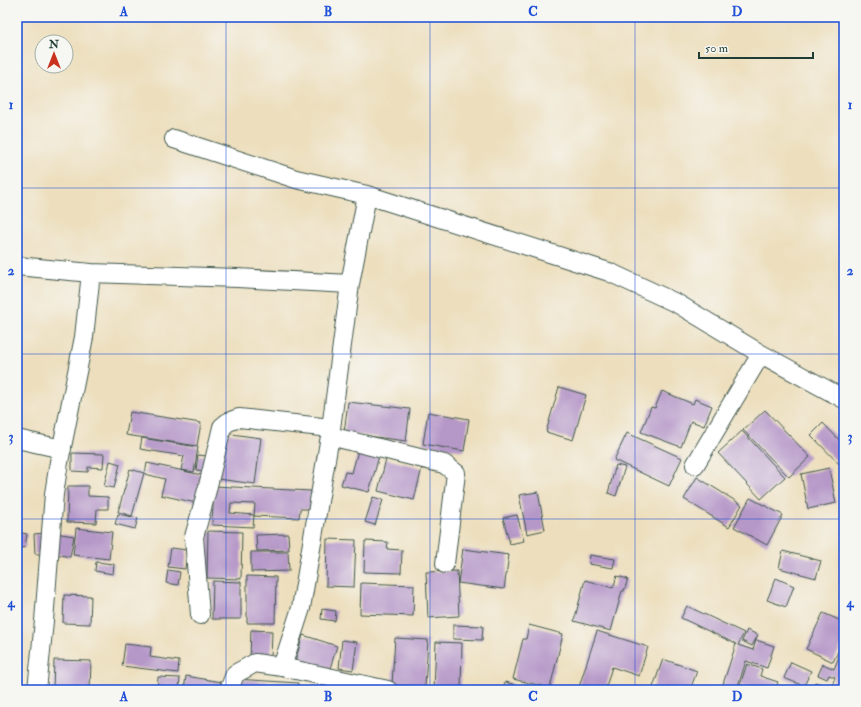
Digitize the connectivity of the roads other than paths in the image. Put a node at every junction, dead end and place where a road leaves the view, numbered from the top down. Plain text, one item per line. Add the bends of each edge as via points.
1 (174, 139) dead end
2 (367, 195) junction
3 (17, 266) edge
4 (91, 273) junction
5 (350, 284) junction
6 (761, 354) junction
7 (844, 399) edge
8 (330, 432) junction
9 (17, 439) edge
10 (62, 449) junction
11 (695, 465) dead end
12 (445, 564) dead end
13 (200, 615) dead end
14 (282, 667) junction
15 (37, 690) edge
16 (229, 690) edge
17 (388, 690) edge

1 - 2 street via 296,179
2 - 5 street
2 - 6 street via 609,272 678,304
3 - 4 street
4 - 5 street
4 - 10 street via 84,337
5 - 8 street
6 - 7 street
6 - 11 street
8 - 12 street via 444,464 456,473
8 - 13 street via 239,418 222,427 194,537
8 - 14 street via 301,608
9 - 10 street
10 - 15 street via 54,494
14 - 16 street via 255,663 235,674
14 - 17 street

